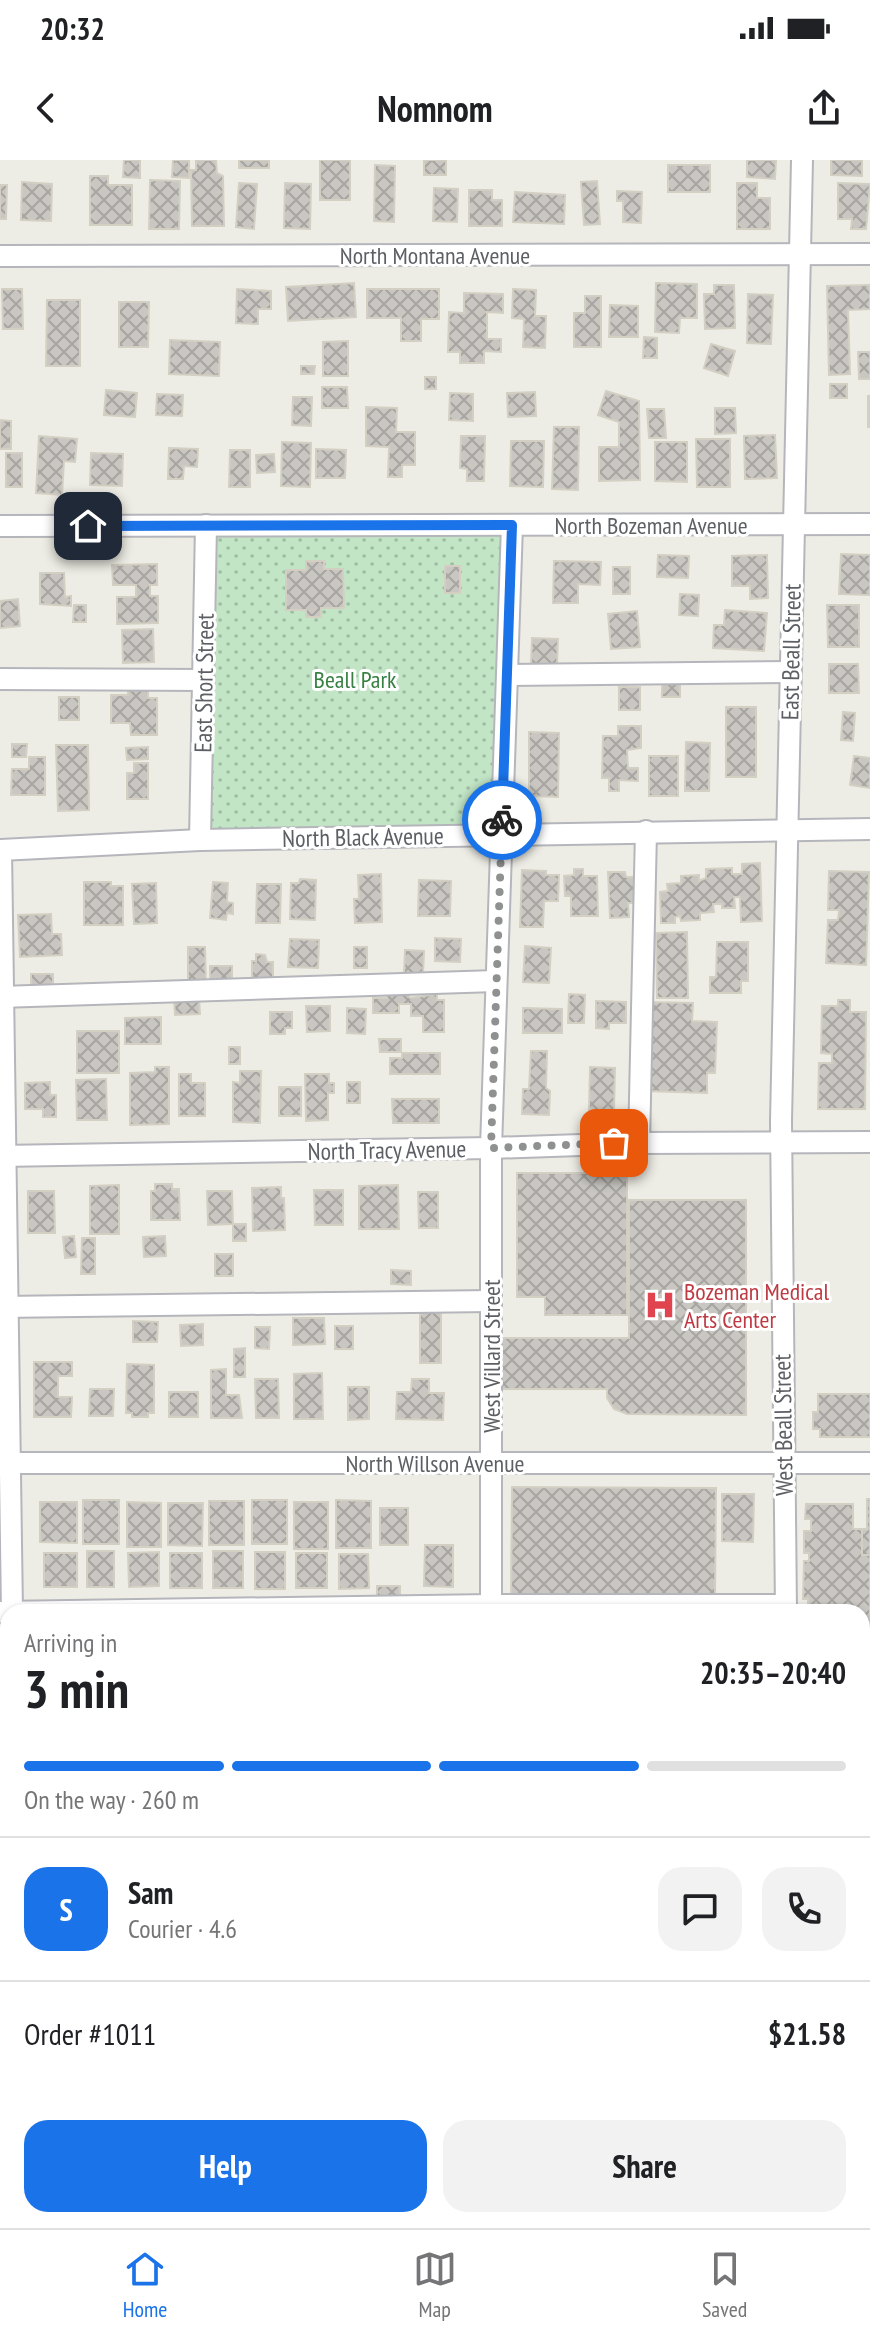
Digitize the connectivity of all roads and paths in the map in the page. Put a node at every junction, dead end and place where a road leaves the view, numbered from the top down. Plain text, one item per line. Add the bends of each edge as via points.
1 (802, 160) edge
2 (800, 254) junction
3 (870, 254) edge
4 (0, 256) edge
5 (794, 524) junction
6 (870, 524) edge
7 (206, 525) junction
8 (512, 525) junction
9 (0, 526) edge
10 (790, 672) junction
11 (508, 675) junction
12 (0, 679) edge
13 (204, 680) junction
14 (787, 829) junction
15 (870, 829) edge
16 (646, 831) junction
17 (502, 833) junction
18 (200, 840) junction
19 (0, 850) edge
20 (496, 981) junction
21 (1, 997) edge
22 (870, 1142) edge
23 (639, 1143) junction
24 (781, 1143) junction
25 (491, 1148) junction
26 (3, 1156) edge
27 (491, 1301) junction
28 (4, 1307) edge
29 (5, 1463) edge
30 (491, 1463) junction
31 (785, 1463) junction
32 (870, 1463) edge
33 (12, 1604) edge
34 (491, 1604) edge
35 (786, 1604) edge

1 - 2 street, East Beall Street
2 - 3 street, North Montana Avenue
2 - 4 street, North Montana Avenue
2 - 5 street, East Beall Street
5 - 6 street, North Bozeman Avenue
5 - 8 street, North Bozeman Avenue
5 - 10 street, East Beall Street
7 - 8 street, North Bozeman Avenue
7 - 9 street, North Bozeman Avenue
7 - 13 street, East Short Street
8 - 11 street, West Villard Street
10 - 11 street
10 - 14 street, East Beall Street
11 - 17 street, West Villard Street
12 - 13 street
13 - 18 street, East Short Street
14 - 15 street, North Black Avenue
14 - 16 street, North Black Avenue
14 - 24 street, East Beall Street
16 - 17 street, North Black Avenue
16 - 23 street
17 - 18 street, North Black Avenue
17 - 20 street, West Villard Street
18 - 19 street, North Black Avenue
19 - 21 street
20 - 21 street
20 - 25 street, West Villard Street
21 - 26 street
22 - 24 street, North Tracy Avenue
23 - 24 street, North Tracy Avenue
23 - 25 street, North Tracy Avenue
24 - 31 street, West Beall Street
25 - 26 street, North Tracy Avenue
25 - 27 street, West Villard Street
26 - 28 street
27 - 28 street
27 - 30 street, West Villard Street
28 - 29 street
29 - 30 street, North Willson Avenue
29 - 33 street
30 - 31 street, North Willson Avenue
30 - 34 street, West Villard Street
31 - 32 street, North Willson Avenue
31 - 35 street, West Beall Street

